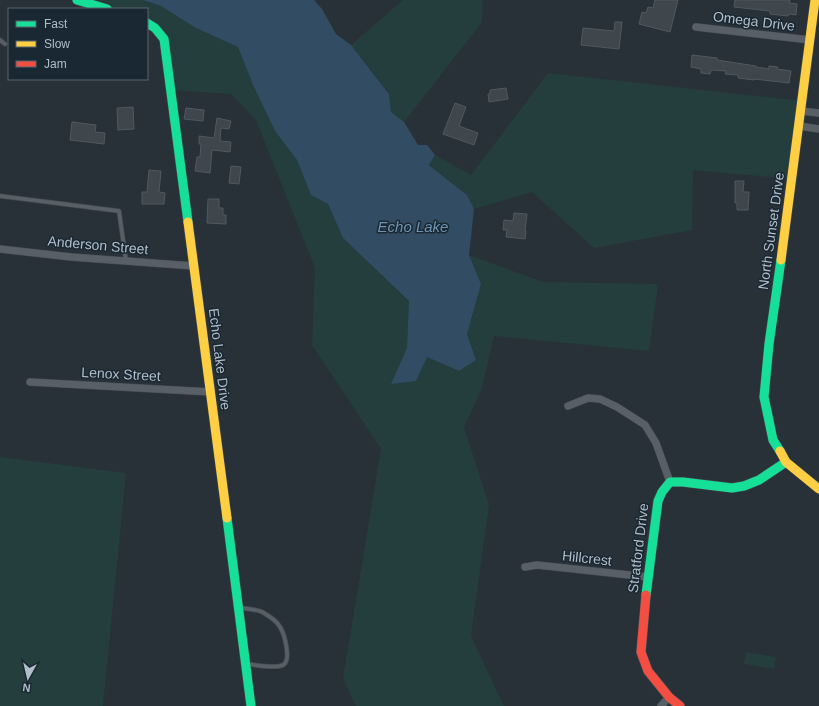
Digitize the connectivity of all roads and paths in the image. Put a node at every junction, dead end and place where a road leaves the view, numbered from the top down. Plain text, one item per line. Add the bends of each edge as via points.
1 (77, 0) edge
2 (815, 0) edge
3 (104, 8) edge
4 (148, 24) edge
5 (696, 27) dead end
6 (0, 40) edge
7 (810, 40) junction
8 (5, 44) dead end
9 (802, 111) junction
10 (819, 113) edge
11 (799, 126) junction
12 (819, 129) edge
13 (0, 196) edge
14 (0, 249) edge
15 (126, 261) junction
16 (194, 266) junction
17 (30, 382) dead end
18 (211, 392) junction
19 (568, 406) dead end
20 (786, 462) junction
21 (670, 482) junction
22 (819, 489) edge
23 (525, 567) dead end
24 (648, 577) junction
25 (238, 608) junction
26 (245, 664) junction
27 (669, 697) junction
28 (251, 706) edge
29 (661, 706) edge
30 (680, 706) edge

1 - 3 street
2 - 7 street, North Sunset Drive
4 - 16 street, Echo Lake Drive via 164,39
5 - 7 street, Omega Drive
6 - 8 lane
7 - 9 street, North Sunset Drive
9 - 10 street
9 - 11 street, North Sunset Drive
11 - 12 street
11 - 20 street, North Sunset Drive via 764,398 773,440
13 - 15 lane via 119,211
14 - 15 street, Anderson Street
15 - 16 street, Anderson Street
16 - 18 street, Echo Lake Drive
17 - 18 street, Lenox Street
18 - 25 street, Echo Lake Drive
19 - 21 street via 588,398 600,399 617,406 645,425 656,443
20 - 21 street via 759,480 744,486 732,488
20 - 22 street
21 - 24 street, Stratford Drive via 658,501
23 - 24 street, Hillcrest via 537,565
24 - 27 street, Stratford Drive via 642,652 648,671
25 - 26 street, Echo Lake Drive
25 - 26 lane via 262,612 275,621 280,626 287,648 286,663 282,665
26 - 28 street, Echo Lake Drive
27 - 29 street
27 - 30 street, Stratford Drive

